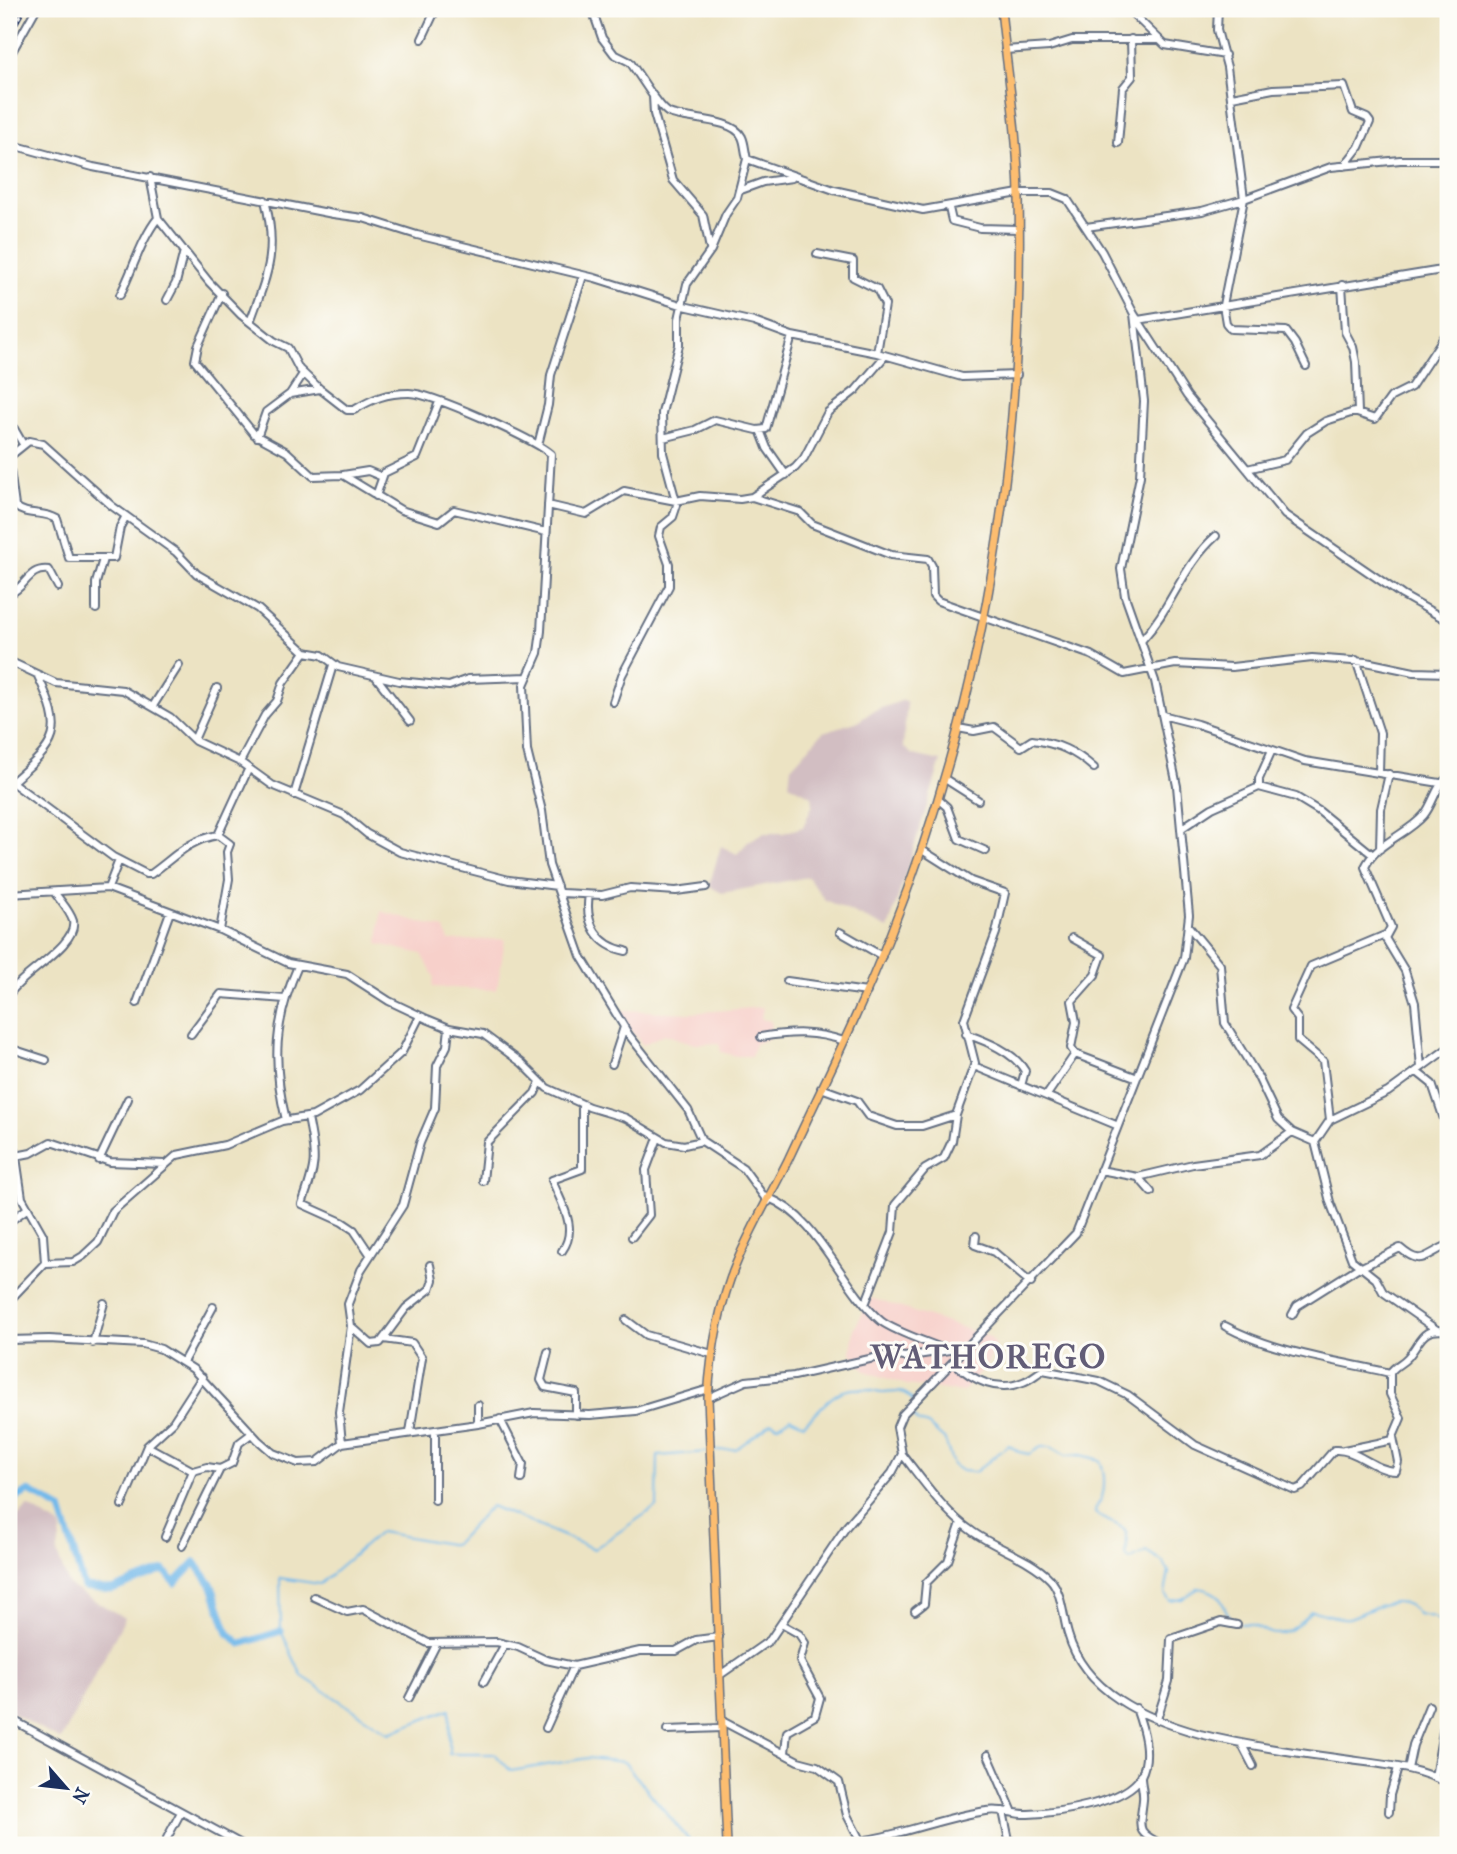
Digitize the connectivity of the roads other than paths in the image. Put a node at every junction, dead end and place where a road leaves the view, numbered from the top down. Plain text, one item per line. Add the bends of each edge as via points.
1 (36, 9) edge
2 (436, 9) edge
3 (592, 9) edge
4 (1001, 9) edge
5 (1128, 9) edge
6 (1218, 9) edge
7 (422, 39) dead end
8 (1131, 39) junction
9 (1159, 40) junction
10 (1005, 50) junction
11 (1225, 55) junction
12 (9, 57) edge
13 (653, 96) junction
14 (1232, 97) junction
15 (1118, 143) dead end
16 (9, 144) edge
17 (747, 159) junction
18 (1448, 160) edge
19 (1344, 166) junction
20 (150, 177) junction
21 (794, 178) junction
22 (741, 190) junction
23 (1019, 193) junction
24 (265, 200) junction
25 (1244, 200) junction
26 (948, 208) junction
27 (158, 218) junction
28 (1086, 227) junction
29 (1019, 229) junction
30 (710, 250) junction
31 (184, 251) junction
32 (817, 254) dead end
33 (1448, 269) edge
34 (583, 275) junction
35 (1342, 285) junction
36 (222, 293) junction
37 (120, 295) dead end
38 (167, 300) dead end
39 (1223, 305) junction
40 (684, 306) junction
41 (1136, 317) junction
42 (250, 322) junction
43 (1448, 331) edge
44 (792, 336) junction
45 (877, 353) junction
46 (885, 356) junction
47 (1306, 366) dead end
48 (303, 374) junction
49 (1017, 375) junction
50 (320, 389) junction
51 (290, 394) junction
52 (439, 402) junction
53 (1358, 412) junction
54 (9, 420) edge
55 (760, 430) junction
56 (257, 437) junction
57 (663, 438) junction
58 (23, 444) junction
59 (538, 445) junction
60 (9, 460) edge
61 (1247, 470) junction
62 (343, 475) junction
63 (786, 475) junction
64 (380, 476) junction
65 (11, 495) edge
66 (376, 496) junction
67 (752, 497) junction
68 (676, 501) junction
69 (548, 505) junction
70 (126, 516) junction
71 (546, 532) junction
72 (1216, 536) dead end
73 (103, 559) junction
74 (58, 587) dead end
75 (9, 594) edge
76 (96, 609) dead end
77 (985, 617) junction
78 (1448, 621) edge
79 (1142, 640) junction
80 (305, 652) junction
81 (9, 660) edge
82 (1356, 660) junction
83 (333, 664) junction
84 (179, 665) dead end
85 (1151, 667) junction
86 (1448, 673) edge
87 (38, 676) junction
88 (376, 677) junction
89 (526, 677) junction
90 (217, 688) dead end
91 (612, 702) dead end
92 (153, 706) junction
93 (1162, 715) junction
94 (410, 721) dead end
95 (958, 727) junction
96 (194, 740) junction
97 (1272, 751) junction
98 (240, 762) junction
99 (1094, 768) dead end
100 (248, 770) junction
101 (1379, 773) junction
102 (1390, 774) junction
103 (1448, 778) edge
104 (945, 779) junction
105 (10, 781) edge
106 (1440, 783) junction
107 (1259, 787) junction
108 (294, 795) junction
109 (939, 800) junction
110 (978, 800) dead end
111 (1182, 828) junction
112 (218, 835) junction
113 (1380, 849) junction
114 (922, 850) junction
115 (986, 851) dead end
116 (1373, 855) junction
117 (118, 860) junction
118 (706, 887) dead end
119 (108, 888) junction
120 (559, 890) junction
121 (55, 893) junction
122 (9, 894) edge
123 (589, 895) junction
124 (170, 912) junction
125 (1189, 927) junction
126 (220, 930) junction
127 (840, 932) dead end
128 (1385, 935) junction
129 (1072, 938) dead end
130 (626, 950) dead end
131 (882, 956) junction
132 (298, 966) junction
133 (787, 981) dead end
134 (867, 992) junction
135 (9, 995) edge
136 (285, 999) junction
137 (137, 1003) dead end
138 (420, 1016) junction
139 (624, 1027) junction
140 (449, 1028) junction
141 (191, 1034) dead end
142 (966, 1034) junction
143 (761, 1037) dead end
144 (844, 1041) junction
145 (9, 1048) edge
146 (1448, 1048) edge
147 (1075, 1055) junction
148 (46, 1060) dead end
149 (612, 1064) dead end
150 (974, 1066) junction
151 (1419, 1069) junction
152 (1135, 1077) junction
153 (540, 1082) junction
154 (1021, 1086) junction
155 (821, 1088) junction
156 (1047, 1095) junction
157 (128, 1099) dead end
158 (582, 1104) junction
159 (956, 1115) junction
160 (308, 1118) junction
161 (286, 1120) junction
162 (1330, 1120) junction
163 (1116, 1125) junction
164 (1448, 1131) edge
165 (1292, 1132) junction
166 (9, 1136) edge
167 (658, 1138) junction
168 (702, 1141) junction
169 (1315, 1142) junction
170 (16, 1156) junction
171 (99, 1160) junction
172 (165, 1164) junction
173 (1100, 1170) junction
174 (1138, 1177) junction
175 (483, 1181) dead end
176 (1151, 1192) dead end
177 (768, 1200) junction
178 (28, 1208) junction
179 (9, 1222) edge
180 (976, 1236) dead end
181 (632, 1237) dead end
182 (1448, 1245) edge
183 (562, 1251) dead end
184 (370, 1254) junction
185 (46, 1263) junction
186 (430, 1265) dead end
187 (1359, 1268) junction
188 (1031, 1283) junction
189 (9, 1301) edge
190 (104, 1303) dead end
191 (866, 1303) junction
192 (213, 1307) dead end
193 (1292, 1315) dead end
194 (626, 1320) dead end
195 (1225, 1325) dead end
196 (351, 1326) junction
197 (1437, 1329) junction
198 (1448, 1331) edge
199 (384, 1339) junction
200 (9, 1340) edge
201 (93, 1343) junction
202 (963, 1348) junction
203 (946, 1350) junction
204 (548, 1352) dead end
205 (712, 1354) junction
206 (183, 1362) junction
207 (955, 1363) junction
208 (1390, 1373) junction
209 (202, 1377) junction
210 (710, 1394) junction
211 (478, 1405) dead end
212 (576, 1415) junction
213 (500, 1419) junction
214 (478, 1424) junction
215 (435, 1430) junction
216 (410, 1432) junction
217 (251, 1434) junction
218 (1393, 1440) junction
219 (342, 1443) junction
220 (146, 1446) junction
221 (1344, 1450) junction
222 (902, 1454) junction
223 (220, 1469) junction
224 (193, 1471) junction
225 (522, 1479) dead end
226 (435, 1500) dead end
227 (122, 1505) dead end
228 (961, 1523) junction
229 (164, 1536) dead end
230 (182, 1546) dead end
231 (314, 1597) dead end
232 (915, 1611) dead end
233 (783, 1625) junction
234 (1237, 1625) dead end
235 (719, 1637) junction
236 (505, 1644) junction
237 (436, 1645) junction
238 (574, 1666) junction
239 (720, 1675) junction
240 (484, 1682) dead end
241 (409, 1698) dead end
242 (1429, 1706) dead end
243 (1136, 1708) junction
244 (1446, 1714) dead end
245 (9, 1718) edge
246 (1157, 1719) junction
247 (722, 1724) junction
248 (546, 1728) dead end
249 (667, 1730) dead end
250 (1241, 1743) junction
251 (785, 1753) junction
252 (988, 1755) dead end
253 (1253, 1766) dead end
254 (1398, 1768) junction
255 (1408, 1769) junction
256 (1141, 1777) junction
257 (1435, 1777) junction
258 (1448, 1784) edge
259 (1012, 1810) junction
260 (1003, 1811) junction
261 (181, 1812) junction
262 (1389, 1812) dead end
263 (167, 1838) dead end
264 (859, 1843) edge
265 (243, 1845) edge
266 (727, 1845) edge
267 (1010, 1845) edge
268 (1163, 1845) edge

1 - 12 street
2 - 7 street
3 - 13 street via 602,38 614,54 630,62
4 - 10 main road
5 - 9 street
6 - 11 street via 1217,30
8 - 9 street
8 - 10 street via 1072,40 1049,47
8 - 15 street via 1132,77 1123,88
9 - 11 street
10 - 23 main road
11 - 14 street
13 - 17 street via 666,112 700,117 737,132
13 - 30 street via 673,180 703,215
14 - 19 street via 1273,89 1344,86 1354,114 1370,122
14 - 25 street
16 - 20 street
17 - 21 street
17 - 22 street
18 - 19 street
19 - 25 street via 1315,171
20 - 24 street
20 - 27 street
21 - 22 street
21 - 26 street via 923,211
22 - 30 street
23 - 26 street
23 - 28 street via 1067,199
23 - 29 main road
24 - 34 street via 349,214
24 - 42 street via 272,249
25 - 28 street via 1187,214
25 - 39 street
26 - 29 street via 952,221 965,226
27 - 31 street
27 - 37 street
28 - 41 street
29 - 49 main road
30 - 40 street via 687,280
31 - 36 street
31 - 38 street
32 - 45 street via 853,261 853,277 877,289 885,306
33 - 35 street
34 - 40 street
34 - 59 street via 551,375
35 - 39 street
35 - 53 street via 1345,332 1356,362
36 - 42 street
36 - 56 street via 195,361
39 - 41 street
39 - 47 street via 1231,329 1286,331
40 - 44 street
40 - 57 street via 663,402
41 - 61 street via 1199,413
41 - 79 street via 1144,401 1141,464 1121,569 1125,596
42 - 48 street via 288,348
43 - 53 street via 1411,387 1391,397 1375,419
44 - 45 street
44 - 55 street via 772,413 766,429
45 - 46 street
46 - 49 street via 962,377
46 - 63 street via 856,390 828,412 804,458
48 - 50 street
48 - 51 street
49 - 77 main road via 1007,489
50 - 51 street
50 - 52 street via 350,411 372,398 398,394
51 - 56 street via 266,412
52 - 59 street
52 - 64 street via 416,458
53 - 61 street via 1317,425 1285,460
54 - 58 street
55 - 57 street via 715,420
55 - 63 street
56 - 62 street via 287,452 313,476
57 - 68 street
58 - 60 street
58 - 70 street via 37,440 43,444
59 - 69 street via 551,454
60 - 65 street
61 - 78 street via 1303,529 1402,596
62 - 64 street via 368,471
62 - 66 street
63 - 67 street
64 - 66 street
65 - 73 street via 18,510 44,512 57,519 69,558
66 - 71 street via 424,519 439,522 454,510
67 - 68 street via 700,496
67 - 77 street via 800,512 812,524 891,555 928,559 933,596
68 - 69 street via 624,491 586,514
68 - 91 street via 673,517 661,527 659,536 669,564 669,586
69 - 71 street
70 - 73 street via 116,556
70 - 80 street via 176,552 197,574 258,609
71 - 89 street via 538,653
72 - 79 street via 1189,565 1171,603
73 - 76 street via 96,583
74 - 75 street via 44,569 30,573 18,590
77 - 85 street via 1091,655 1121,673
77 - 95 main road
79 - 85 street
80 - 83 street via 322,655
80 - 98 street
81 - 87 street
82 - 85 street via 1312,658 1244,666
82 - 86 street via 1404,671
82 - 101 street via 1380,733
83 - 88 street
83 - 108 street
84 - 92 street
85 - 93 street
87 - 92 street via 61,683 114,687
87 - 105 street via 54,730 45,753
88 - 89 street via 449,686 468,679
88 - 94 street
89 - 120 street via 527,751 549,865
90 - 96 street
92 - 96 street
93 - 97 street
93 - 111 street
95 - 99 street via 974,731 994,727 1021,747 1035,740 1057,745
95 - 104 main road
96 - 98 street
97 - 101 street
97 - 107 street
98 - 100 street
100 - 108 street
100 - 112 street
101 - 102 street
102 - 106 street
102 - 113 street via 1381,809
103 - 106 street
104 - 109 main road
104 - 110 street
105 - 117 street
106 - 113 street via 1423,817
107 - 111 street via 1212,808
107 - 116 street via 1296,797
108 - 120 street via 344,815 367,834 410,856
109 - 114 main road
109 - 115 street via 947,807 959,839
111 - 125 street
112 - 117 street via 184,846 149,874
112 - 126 street via 230,844
113 - 116 street
114 - 131 main road
114 - 142 street via 971,881 1005,893 964,1020
116 - 128 street via 1365,872 1391,927
117 - 119 street
118 - 123 street via 677,891 630,888
119 - 121 street
119 - 124 street
120 - 123 street
120 - 139 street via 581,956
121 - 122 street
121 - 135 street via 71,917 72,931
123 - 130 street via 587,914 596,932 608,946
124 - 126 street
124 - 137 street
125 - 152 street via 1184,958
125 - 165 street via 1222,969 1227,1030 1258,1077 1278,1119
126 - 132 street
127 - 131 street
128 - 151 street via 1405,971 1415,1003
128 - 162 street via 1311,966 1292,1010 1298,1019 1298,1040 1323,1061
129 - 147 street via 1102,955 1095,975 1072,1001 1076,1022 1071,1048
131 - 134 main road
132 - 136 street
132 - 138 street via 347,974
133 - 134 street
134 - 144 main road
136 - 141 street via 221,994
136 - 161 street via 275,1053
138 - 140 street
138 - 160 street via 408,1045 379,1076
139 - 149 street
139 - 168 street via 688,1110
140 - 153 street via 483,1034
140 - 184 street via 447,1046 437,1066 435,1108 403,1205
142 - 150 street
142 - 154 street via 1022,1065
143 - 144 street via 802,1032
144 - 155 main road
145 - 148 street
146 - 151 street
147 - 152 street
147 - 156 street
150 - 154 street
150 - 159 street
151 - 162 street via 1388,1092
151 - 164 street via 1432,1084
152 - 163 street
153 - 158 street
153 - 175 street via 535,1093 487,1142
154 - 156 street
155 - 159 street via 857,1101 868,1116 897,1126 922,1126
155 - 177 main road
156 - 163 street
157 - 171 street
158 - 167 street via 626,1118
158 - 183 street via 582,1169 552,1180 570,1227
159 - 191 street via 944,1158 925,1169 895,1205 893,1232
160 - 161 street
160 - 184 street via 316,1157 302,1205 354,1230
161 - 172 street via 225,1145 184,1152
162 - 169 street
163 - 173 street
165 - 169 street
165 - 174 street via 1260,1155
166 - 170 street
167 - 168 street via 684,1145
167 - 181 street via 646,1170 649,1215
168 - 177 street via 743,1168
169 - 187 street via 1330,1202
170 - 171 street via 51,1142
170 - 178 street
171 - 172 street
172 - 185 street via 113,1211 93,1248 74,1262
173 - 174 street
173 - 188 street via 1076,1233
174 - 176 street
177 - 191 street via 785,1205 798,1216
177 - 205 main road via 736,1265 717,1322
178 - 179 street
178 - 185 street via 43,1235
180 - 188 street via 975,1245 994,1252
182 - 187 street via 1417,1259 1400,1248
184 - 196 street via 348,1304
185 - 189 street
186 - 199 street via 430,1289 406,1308
187 - 193 street via 1297,1306
187 - 197 street via 1376,1279 1383,1292
188 - 202 street
190 - 201 street
191 - 203 street via 886,1324
192 - 206 street
194 - 205 street via 646,1335
195 - 208 street via 1295,1352
196 - 199 street via 371,1344
196 - 219 street via 340,1405
197 - 198 street
197 - 208 street via 1416,1342 1408,1357
199 - 216 street via 412,1343 422,1358
200 - 201 street
201 - 206 street via 149,1345
202 - 203 street
202 - 207 street
203 - 210 street via 746,1381
204 - 212 street via 541,1380 545,1387 576,1393
205 - 210 main road
206 - 209 street
207 - 221 street via 977,1382 1001,1385 1023,1382 1043,1370 1099,1381 1128,1395 1195,1446 1291,1489 1302,1486 1330,1452
207 - 222 street via 910,1406 897,1427
208 - 218 street via 1390,1394 1401,1418
209 - 217 street
209 - 220 street via 173,1422
210 - 212 street via 636,1411
210 - 235 main road
211 - 214 street
212 - 213 street via 534,1413
213 - 214 street
213 - 225 street via 523,1464
214 - 215 street
215 - 216 street
215 - 226 street
216 - 219 street
217 - 219 street via 273,1452 298,1463 317,1462
217 - 223 street via 239,1443 232,1463
218 - 221 street
218 - 221 street via 1399,1466 1393,1471
220 - 224 street
220 - 227 street
222 - 228 street
222 - 233 street via 892,1473 846,1527
223 - 224 street
223 - 230 street
224 - 229 street
228 - 232 street via 948,1561 926,1583 924,1604
228 - 243 street via 1051,1579 1072,1649 1083,1669 1098,1686
231 - 237 street via 347,1612 363,1609
233 - 239 street via 765,1644
233 - 251 street via 805,1643 800,1661 820,1698 811,1720 787,1732
234 - 246 street via 1221,1622 1171,1639 1169,1681
235 - 238 street via 696,1640 676,1651 640,1651
235 - 239 main road
236 - 237 street
236 - 238 street
236 - 240 street
237 - 241 street
238 - 248 street
239 - 247 main road
242 - 255 street
243 - 246 street
243 - 256 street via 1146,1750
244 - 257 street
245 - 261 street
246 - 250 street
247 - 249 street
247 - 251 street
247 - 266 main road
250 - 253 street
250 - 254 street
251 - 264 street via 817,1766 842,1784 847,1815
252 - 259 street
254 - 255 street
254 - 262 street
255 - 257 street
256 - 259 street via 1117,1797 1104,1801 1026,1815
256 - 268 street via 1140,1830
257 - 258 street
259 - 260 street
260 - 264 street via 982,1811
260 - 267 street
261 - 263 street
261 - 265 street

